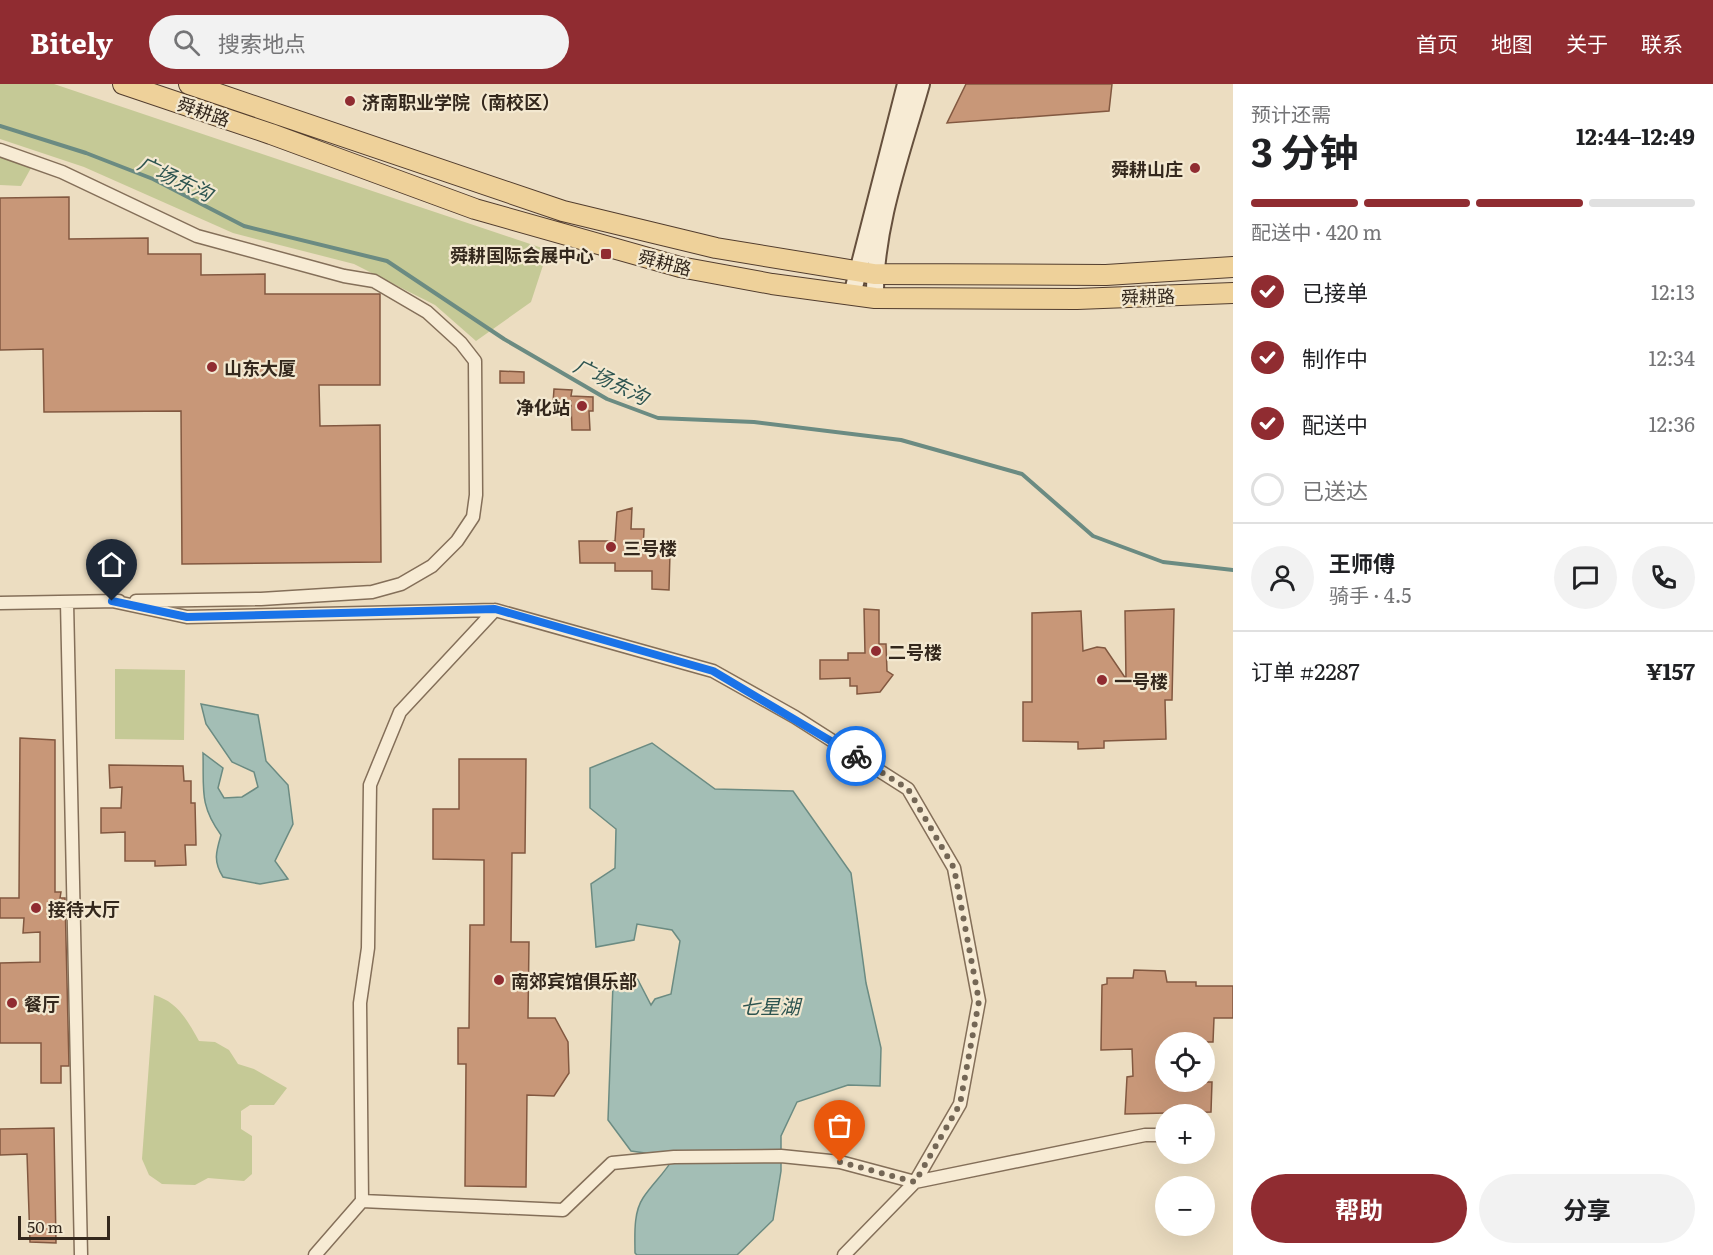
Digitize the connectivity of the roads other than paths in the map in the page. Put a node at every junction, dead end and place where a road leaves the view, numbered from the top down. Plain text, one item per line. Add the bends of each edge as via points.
1 (123, 84) edge
2 (189, 84) edge
3 (906, 84) edge
4 (921, 84) edge
5 (0, 150) edge
6 (1233, 267) edge
7 (867, 273) junction
8 (1233, 293) edge
9 (852, 295) junction
10 (875, 298) junction
11 (112, 601) junction
12 (67, 602) junction
13 (0, 603) edge
14 (495, 609) junction
15 (1155, 1136) edge
16 (915, 1182) junction
17 (363, 1201) junction
18 (81, 1255) edge
19 (315, 1255) edge
20 (844, 1255) edge

1 - 9 main road, 舜耕路 via 486,213 680,267
2 - 7 main road, 舜耕路 via 564,210 716,248
3 - 7 main road via 869,224
4 - 7 main road
5 - 11 street via 62,172 197,236 374,281 428,312 475,361 473,517 457,541 432,566 401,584 372,592 261,599
6 - 7 main road, 舜耕路 via 1106,275
7 - 9 main road
7 - 10 main road
8 - 10 main road, 舜耕路 via 1077,299
9 - 10 main road, 舜耕路
11 - 12 street
11 - 14 street via 187,617
12 - 13 street
12 - 18 street
14 - 16 street via 713,671 795,717 908,789 954,868 979,1001 960,1104
14 - 17 street via 400,712 370,785 368,948 360,1003
15 - 16 street
16 - 17 street via 840,1162 793,1157 674,1157 612,1163 563,1210
16 - 20 street
17 - 19 street

